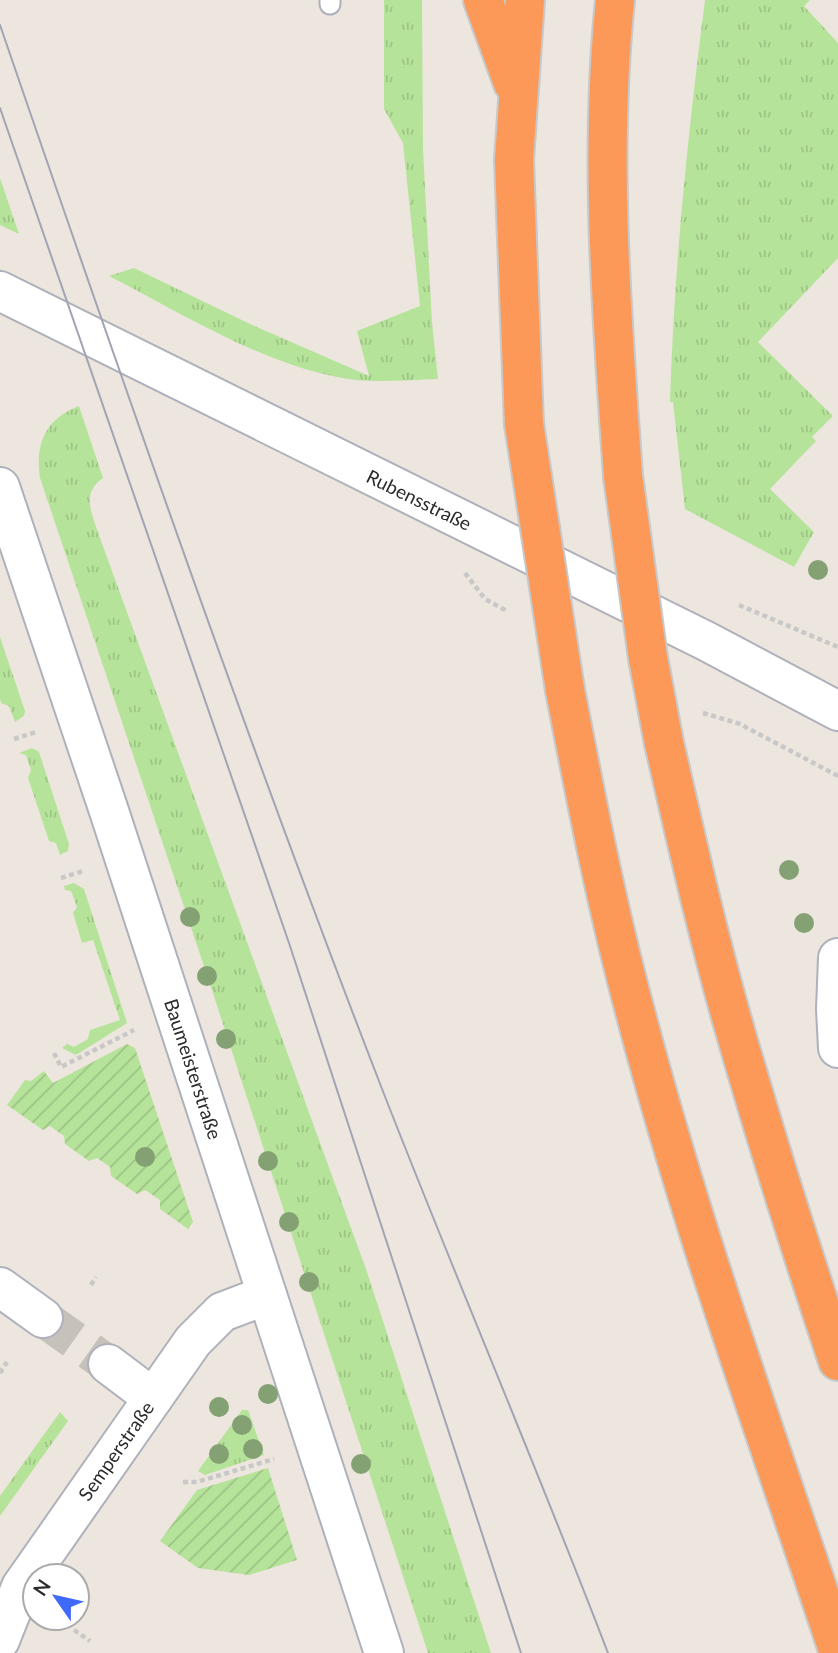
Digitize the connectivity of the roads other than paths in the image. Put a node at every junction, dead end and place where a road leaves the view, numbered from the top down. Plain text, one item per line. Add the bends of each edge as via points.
1 (483, 0) edge
2 (525, 0) edge
3 (615, 0) edge
4 (517, 95) junction
5 (0, 291) edge
6 (0, 487) edge
7 (838, 711) edge
8 (838, 958) edge
9 (838, 1048) edge
10 (0, 1287) edge
11 (267, 1295) junction
12 (43, 1318) tunnel mouth
13 (838, 1361) edge
14 (108, 1364) tunnel mouth
15 (153, 1398) junction
16 (0, 1640) edge
17 (838, 1650) edge
18 (384, 1653) edge

1 - 4 highway
2 - 4 highway
3 - 13 highway, bridge via 608,118 609,247 623,476 648,658 698,892 733,1026
4 - 17 highway, bridge via 514,160 524,424 565,690 609,909 700,1237
5 - 7 street, Rubensstraße
6 - 11 street, Baumeisterstraße
8 - 9 street
10 - 12 street
11 - 15 street, Semperstraße via 222,1312 193,1341
11 - 18 street, Baumeisterstraße
14 - 15 street
15 - 16 street, Semperstraße via 21,1587

